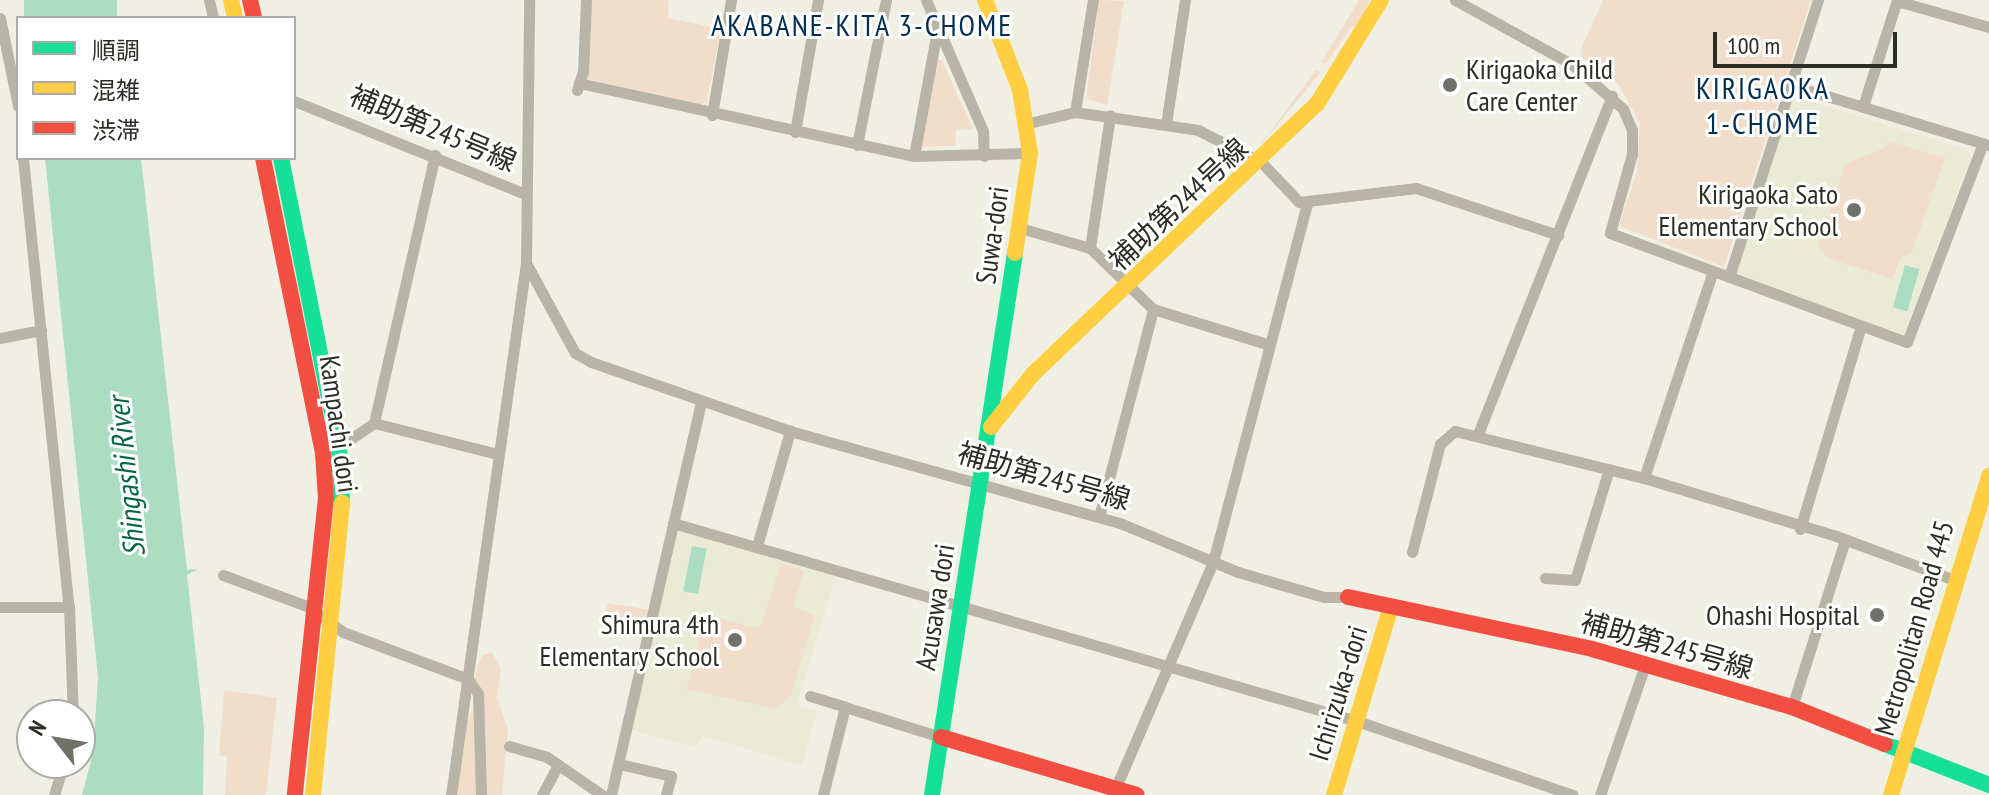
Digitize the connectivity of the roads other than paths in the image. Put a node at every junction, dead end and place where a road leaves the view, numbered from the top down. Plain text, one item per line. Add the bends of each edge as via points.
1 (529, 0) edge
2 (586, 0) edge
3 (731, 0) edge
4 (818, 0) edge
5 (886, 0) edge
6 (926, 0) edge
7 (985, 0) edge
8 (1093, 0) edge
9 (1182, 0) edge
10 (1381, 0) edge
11 (1455, 0) edge
12 (1818, 0) edge
13 (1897, 0) edge
14 (0, 18) edge
15 (1989, 27) edge
16 (937, 31) junction
17 (1791, 85) junction
18 (16, 96) edge
19 (1612, 96) junction
20 (296, 102) edge
21 (1863, 106) junction
22 (1075, 112) junction
23 (712, 115) junction
24 (1110, 116) junction
25 (1029, 123) junction
26 (1166, 124) junction
27 (795, 132) junction
28 (1986, 144) edge
29 (857, 145) junction
30 (1030, 153) junction
31 (435, 155) junction
32 (914, 156) junction
33 (984, 156) junction
34 (23, 160) edge
35 (263, 160) edge
36 (281, 160) edge
37 (1261, 162) junction
38 (527, 192) junction
39 (1307, 204) junction
40 (1020, 228) junction
41 (1558, 235) junction
42 (1090, 248) junction
43 (526, 263) junction
44 (1713, 271) junction
45 (1729, 277) junction
46 (1128, 288) junction
47 (1153, 309) junction
48 (1861, 326) junction
49 (41, 330) junction
50 (0, 338) edge
51 (1270, 345) junction
52 (701, 402) junction
53 (374, 423) junction
54 (990, 428) junction
55 (790, 431) junction
56 (1478, 434) junction
57 (339, 447) junction
58 (497, 454) junction
59 (1609, 469) junction
60 (1989, 476) edge
61 (1644, 478) junction
62 (980, 484) junction
63 (1099, 517) junction
64 (673, 523) junction
65 (1800, 529) junction
66 (1845, 540) junction
67 (757, 546) junction
68 (1412, 552) dead end
69 (1213, 562) junction
70 (223, 575) dead end
71 (1545, 578) dead end
72 (1954, 580) junction
73 (1348, 597) joint
74 (961, 606) junction
75 (1391, 606) junction
76 (0, 607) edge
77 (69, 607) junction
78 (317, 612) junction
79 (333, 625) junction
80 (1167, 667) junction
81 (1644, 668) junction
82 (468, 679) junction
83 (810, 696) dead end
84 (72, 699) edge
85 (845, 707) junction
86 (1792, 707) junction
87 (1357, 721) junction
88 (941, 737) junction
89 (509, 746) dead end
90 (1904, 752) junction
91 (619, 764) junction
92 (558, 765) junction
93 (1989, 785) edge
94 (1114, 792) edge
95 (295, 795) edge
96 (313, 795) edge
97 (451, 795) edge
98 (481, 795) edge
99 (542, 795) edge
100 (602, 795) edge
101 (611, 795) edge
102 (666, 795) edge
103 (823, 795) edge
104 (932, 795) edge
105 (1137, 795) edge
106 (1334, 795) edge
107 (1573, 795) edge
108 (1600, 795) edge
109 (1891, 795) edge

1 - 38 street
2 - 23 street via 578,86
3 - 23 street
4 - 27 street
5 - 29 street
6 - 16 street
7 - 25 street, Suwa-dori
8 - 22 street
9 - 26 street
10 - 37 street, 補助第244号線 via 1338,76
11 - 19 street via 1573,65
12 - 17 street
13 - 15 street
13 - 21 street
14 - 18 street
16 - 32 street
16 - 33 street via 983,131
17 - 21 street
17 - 45 street
19 - 41 street
19 - 44 street via 1628,119 1633,142 1610,233
20 - 31 street, 補助第245号線
21 - 28 street
22 - 24 street
22 - 25 street
23 - 27 street
24 - 26 street
24 - 42 street
25 - 30 street, Suwa-dori
26 - 37 street via 1198,130
27 - 29 street
28 - 48 street via 1907,342
29 - 32 street
30 - 33 street
30 - 40 street, Suwa-dori
31 - 38 street, 補助第245号線
31 - 53 street
32 - 33 street
34 - 49 street
35 - 78 street, Kampachi dori via 323,453 326,498
36 - 57 street, Kampachi dori
37 - 39 street
37 - 46 street, 補助第244号線
38 - 43 street, 補助第245号線
39 - 41 street via 1416,188
39 - 51 street
40 - 42 street
40 - 54 street, Suwa-dori
41 - 56 street
42 - 46 street
43 - 52 street, 補助第245号線 via 575,353
43 - 58 street
44 - 45 street
44 - 61 street
45 - 48 street
46 - 47 street
46 - 54 street, 補助第244号線 via 1033,374
47 - 51 street
47 - 63 street
48 - 65 street
49 - 50 street
49 - 77 street
51 - 69 street
52 - 55 street, 補助第245号線
52 - 64 street
53 - 57 street
53 - 58 street
54 - 62 street, Suwa-dori
55 - 62 street, 補助第245号線
55 - 67 street
56 - 59 street
56 - 68 street via 1455,431 1440,444
57 - 79 street, Kampachi dori via 343,493
58 - 82 street
59 - 61 street
59 - 71 street via 1575,580
60 - 72 street, Metropolitan Road 445
61 - 65 street
62 - 63 street, 補助第245号線
62 - 74 street, Azusawa dori
63 - 69 street, 補助第245号線
64 - 67 street
64 - 91 street
65 - 66 street
66 - 72 street
66 - 86 street
67 - 74 street
69 - 73 street, 補助第245号線 via 1324,597
69 - 80 street
70 - 78 street
72 - 90 street, Metropolitan Road 445
73 - 75 street, 補助第245号線
74 - 80 street
74 - 88 street, Azusawa dori
75 - 81 street, 補助第245号線 via 1592,649
75 - 87 street, Ichirizuka-dori
76 - 77 street
77 - 84 street
78 - 79 street
78 - 95 street, Kampachi dori
79 - 82 street
79 - 96 street, Kampachi dori
80 - 87 street
80 - 94 street
81 - 86 street, 補助第245号線
81 - 108 street
82 - 97 street
82 - 98 street via 478,694
83 - 85 street
85 - 88 street
85 - 103 street
86 - 90 street, 補助第245号線
87 - 106 street, Ichirizuka-dori
87 - 107 street
88 - 94 street
88 - 104 street, Azusawa dori
89 - 92 street
90 - 93 street, 補助第245号線
90 - 109 street, Metropolitan Road 445
91 - 101 street
91 - 102 street via 671,776
92 - 99 street
92 - 100 street
94 - 105 street

